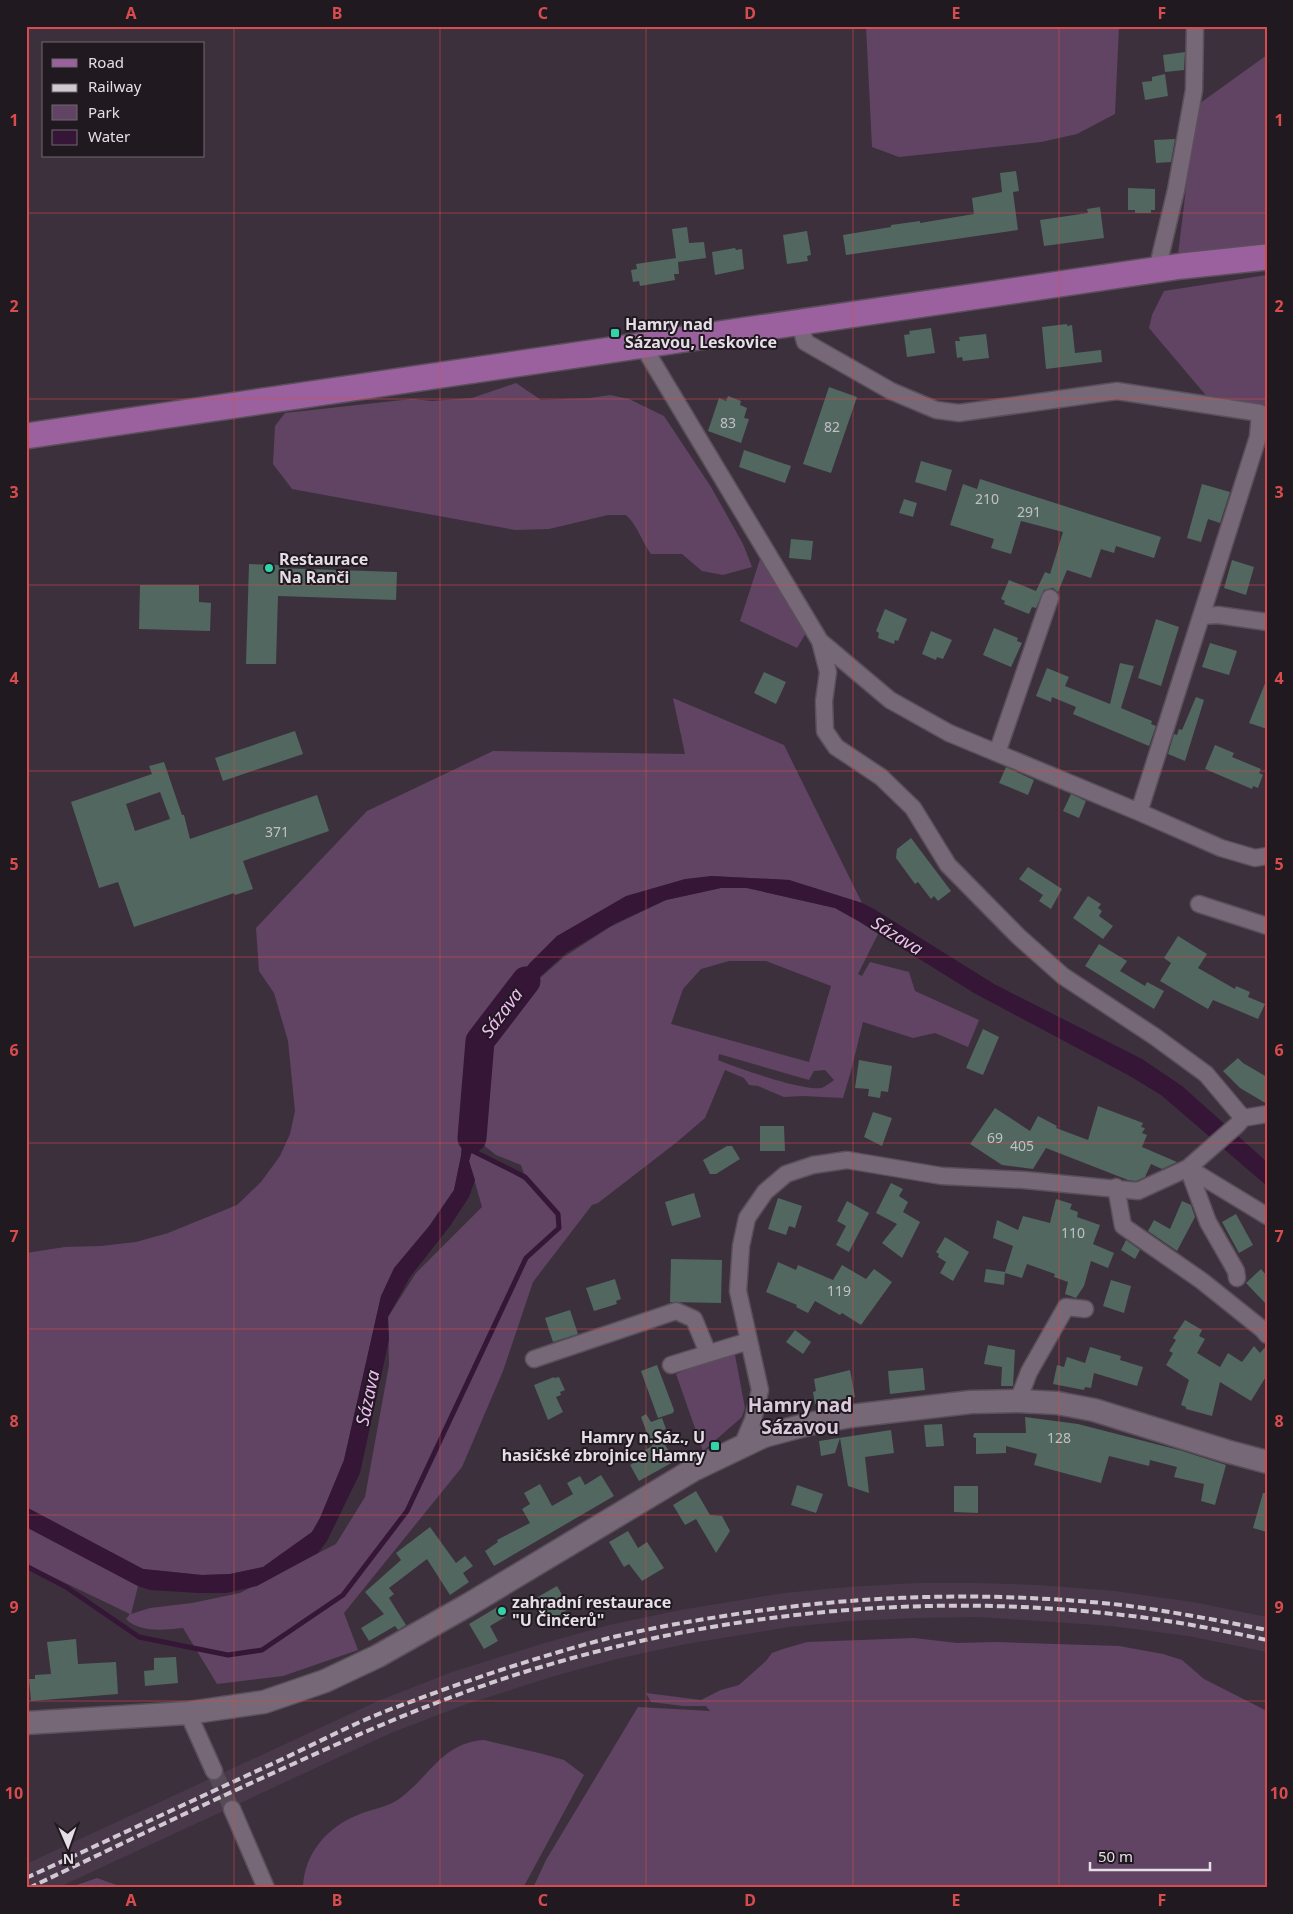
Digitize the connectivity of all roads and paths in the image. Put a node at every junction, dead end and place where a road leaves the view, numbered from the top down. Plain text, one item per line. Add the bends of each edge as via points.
1 (1195, 26) edge
2 (1267, 257) edge
3 (1157, 270) junction
4 (800, 323) junction
5 (643, 346) junction
6 (1264, 413) edge
7 (26, 436) edge
8 (1050, 598) dead end
9 (1202, 616) junction
10 (1267, 622) edge
11 (820, 641) junction
12 (997, 753) junction
13 (1139, 812) junction
14 (1267, 856) edge
15 (1199, 904) dead end
16 (1267, 926) edge
17 (1267, 1114) edge
18 (1240, 1122) junction
19 (1188, 1168) junction
20 (1116, 1188) junction
21 (1267, 1216) edge
22 (1238, 1278) dead end
23 (1085, 1309) dead end
24 (1267, 1335) edge
25 (749, 1341) junction
26 (708, 1353) junction
27 (534, 1359) dead end
28 (671, 1365) dead end
29 (1018, 1401) junction
30 (742, 1446) junction
31 (1267, 1462) edge
32 (188, 1713) junction
33 (26, 1723) edge
34 (214, 1771) tunnel mouth
35 (232, 1809) tunnel mouth
36 (266, 1888) edge

1 - 3 street via 1194,90 1176,190
2 - 3 main road
3 - 4 main road
4 - 5 main road
4 - 6 street via 805,342 891,391 936,410 959,413 1117,391
5 - 7 main road
5 - 11 street
6 - 9 street
8 - 12 street
9 - 10 street
9 - 13 street
11 - 12 street via 890,700 949,734
11 - 18 street via 828,672 824,701 825,731 836,747 881,776 913,808 948,865 1018,936 1063,976 1206,1074
12 - 13 street
13 - 14 street via 1221,848 1255,858
15 - 16 street
17 - 18 street
18 - 19 street
19 - 20 street via 1138,1191
19 - 21 street
19 - 22 street via 1208,1222
20 - 24 street via 1122,1226 1202,1281
20 - 25 street via 942,1176 847,1160 813,1165 786,1174 765,1192 747,1218 745,1227 738,1291
23 - 29 street via 1066,1307 1029,1372
25 - 26 street
25 - 30 street via 760,1390 753,1420
26 - 27 street via 694,1319 676,1311
26 - 28 street
29 - 30 street via 971,1402 852,1416 764,1436
29 - 31 street via 1094,1410
30 - 32 street via 693,1470 378,1656 325,1681 264,1702
32 - 33 street
32 - 34 street
35 - 36 street

